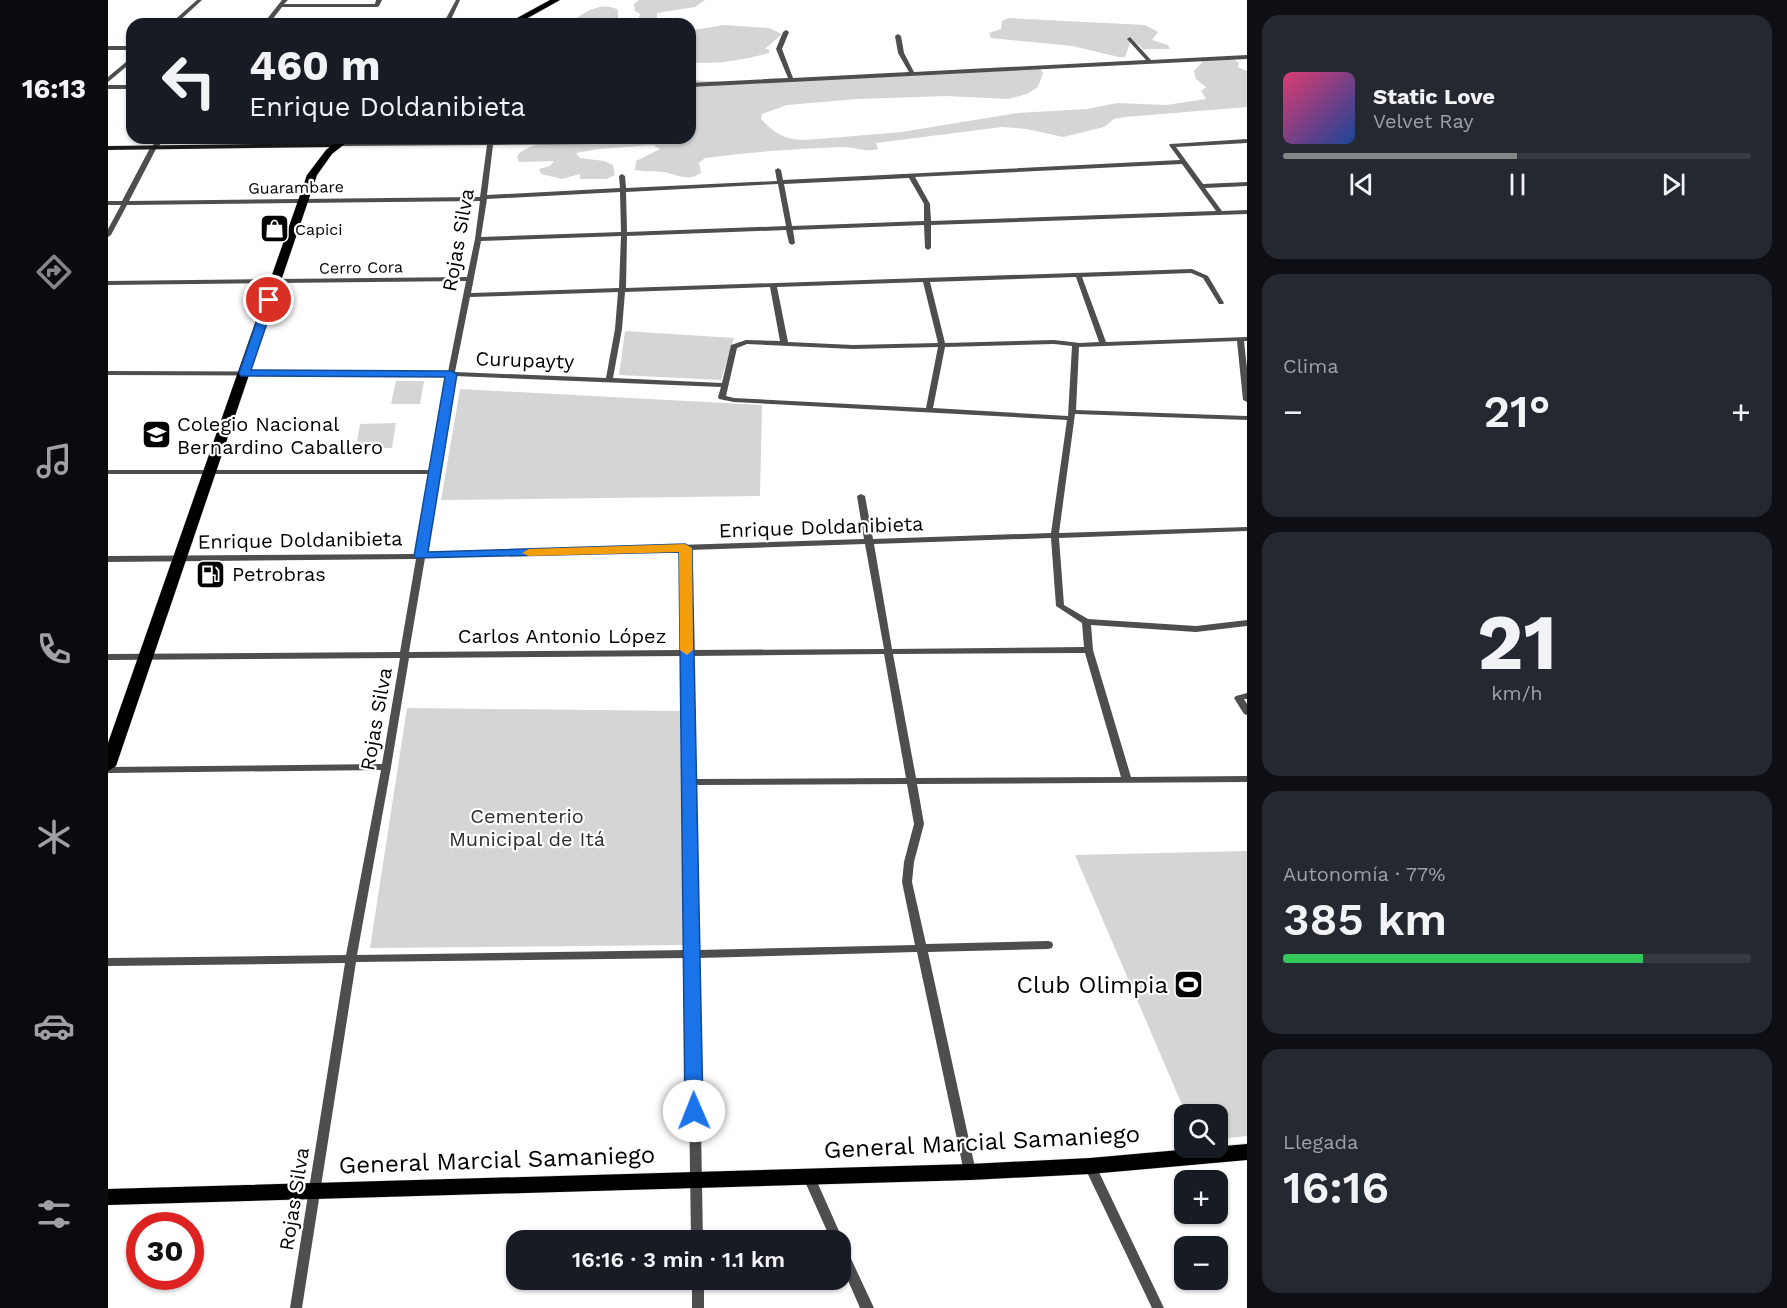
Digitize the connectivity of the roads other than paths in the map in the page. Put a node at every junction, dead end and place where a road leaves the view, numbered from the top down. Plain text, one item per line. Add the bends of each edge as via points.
1 (200, 0) edge
2 (285, 0) edge
3 (458, 0) edge
4 (555, 0) edge
5 (379, 1) edge
6 (280, 6) junction
7 (179, 18) edge
8 (271, 18) edge
9 (449, 18) edge
10 (521, 18) edge
11 (786, 32) dead end
12 (898, 36) dead end
13 (1130, 39) dead end
14 (108, 48) edge
15 (126, 48) edge
16 (1247, 57) edge
17 (1150, 62) junction
18 (126, 64) edge
19 (912, 73) junction
20 (791, 79) junction
21 (108, 80) edge
22 (696, 85) edge
23 (108, 87) edge
24 (126, 87) edge
25 (1247, 141) edge
26 (157, 144) edge
27 (279, 144) edge
28 (340, 144) edge
29 (492, 144) edge
30 (108, 148) edge
31 (153, 148) junction
32 (1183, 162) junction
33 (778, 170) dead end
34 (622, 176) dead end
35 (911, 176) junction
36 (780, 182) junction
37 (1247, 184) edge
38 (1201, 186) junction
39 (623, 190) junction
40 (484, 198) junction
41 (303, 201) junction
42 (108, 203) edge
43 (125, 203) junction
44 (1247, 212) edge
45 (1220, 213) junction
46 (926, 223) junction
47 (789, 228) junction
48 (624, 234) junction
49 (108, 235) edge
50 (478, 239) junction
51 (792, 243) dead end
52 (928, 248) dead end
53 (1078, 274) junction
54 (471, 279) junction
55 (926, 279) junction
56 (276, 282) junction
57 (108, 283) edge
58 (773, 284) junction
59 (621, 290) junction
60 (468, 295) junction
61 (1221, 303) dead end
62 (1243, 339) edge
63 (784, 342) junction
64 (1076, 344) junction
65 (1103, 344) junction
66 (942, 345) junction
67 (245, 373) junction
68 (108, 374) edge
69 (451, 374) junction
70 (609, 379) junction
71 (725, 385) junction
72 (1247, 400) edge
73 (929, 410) junction
74 (1071, 415) junction
75 (1247, 418) edge
76 (108, 472) edge
77 (211, 472) junction
78 (434, 472) junction
79 (861, 496) dead end
80 (1247, 529) edge
81 (1055, 535) junction
82 (871, 542) junction
83 (685, 548) junction
84 (421, 556) junction
85 (182, 558) junction
86 (108, 559) edge
87 (1086, 622) junction
88 (1247, 623) edge
89 (1089, 650) junction
90 (889, 652) junction
91 (687, 653) junction
92 (405, 655) junction
93 (146, 656) junction
94 (108, 657) edge
95 (1247, 696) edge
96 (1247, 712) edge
97 (108, 766) edge
98 (386, 767) junction
99 (108, 770) edge
100 (1128, 779) junction
101 (1247, 779) edge
102 (911, 780) junction
103 (688, 782) junction
104 (1048, 945) dead end
105 (921, 948) junction
106 (691, 954) junction
107 (351, 959) junction
108 (108, 962) edge
109 (1247, 1152) edge
110 (1090, 1166) junction
111 (970, 1172) junction
112 (808, 1175) junction
113 (695, 1178) junction
114 (312, 1192) junction
115 (108, 1197) edge
116 (697, 1230) edge
117 (833, 1230) edge
118 (851, 1272) edge
119 (698, 1290) edge
120 (296, 1308) edge
121 (698, 1308) edge
122 (867, 1308) edge
123 (1158, 1308) edge

1 - 7 street
2 - 6 street
3 - 9 street
4 - 10 main road
5 - 6 street via 377,5
6 - 8 street
11 - 20 street via 779,49
12 - 19 street via 901,53
13 - 17 street
14 - 15 street
16 - 17 street
17 - 19 street
18 - 21 street
19 - 20 street
20 - 22 street
23 - 24 street
25 - 32 street via 1172,145
26 - 31 street
27 - 31 street
28 - 41 main road via 312,175
29 - 40 street, Rojas Silva
30 - 31 street
31 - 43 street
32 - 35 street, Guarambare
32 - 38 street
33 - 36 street
34 - 39 street
35 - 36 street, Guarambare
35 - 46 street via 927,204
36 - 39 street, Guarambare
36 - 47 street
37 - 38 street
38 - 45 street
39 - 40 street, Guarambare
39 - 48 street
40 - 41 street, Guarambare
40 - 50 street, Rojas Silva
41 - 43 street, Guarambare
41 - 56 main road
42 - 43 street, Guarambare
43 - 49 street
44 - 45 street
45 - 46 street
46 - 47 street
46 - 52 street
47 - 48 street
47 - 51 street
48 - 50 street
48 - 59 street
50 - 54 street, Rojas Silva
53 - 55 street
53 - 61 street via 1201,273 1210,280
53 - 65 street
54 - 56 street, Cerro Cora
54 - 60 street, Rojas Silva
55 - 58 street
55 - 66 street
56 - 57 street, Cerro Cora
56 - 67 main road
58 - 59 street
58 - 63 street
59 - 60 street
59 - 70 street
60 - 69 street, Rojas Silva
62 - 65 street
62 - 72 street
63 - 66 street
63 - 71 street via 738,344
64 - 65 street
64 - 66 street
64 - 74 street
66 - 73 street
67 - 68 street, Curupayty
67 - 69 street, Curupayty
67 - 77 main road
69 - 70 street, Curupayty
69 - 78 street, Rojas Silva
70 - 71 street, Curupayty
71 - 73 street via 722,397 726,399
73 - 74 street
74 - 75 street
74 - 81 street
76 - 77 street
77 - 78 street
77 - 85 main road
78 - 84 street, Rojas Silva
79 - 82 street
80 - 81 street, Enrique Doldanibieta
81 - 82 street, Enrique Doldanibieta
81 - 87 street via 1060,606
82 - 83 street, Enrique Doldanibieta
82 - 90 street
83 - 84 street, Enrique Doldanibieta
83 - 91 street
84 - 85 street, Enrique Doldanibieta
84 - 92 street, Rojas Silva
85 - 86 street, Enrique Doldanibieta
85 - 93 main road
87 - 88 street via 1196,628
87 - 89 street
89 - 90 street, Carlos Antonio López
89 - 100 street
90 - 91 street, Carlos Antonio López
90 - 102 street
91 - 92 street, Carlos Antonio López
91 - 103 street
92 - 93 street, Carlos Antonio López
92 - 98 street, Rojas Silva
93 - 94 street, Carlos Antonio López
93 - 97 main road
95 - 96 street via 1239,698
98 - 99 street
98 - 107 street, Rojas Silva
100 - 101 street
100 - 102 street
102 - 103 street
102 - 105 street via 919,824 907,882
103 - 106 street
104 - 105 street
105 - 106 street
105 - 111 street
106 - 107 street
106 - 113 street
107 - 108 street
107 - 114 street, Rojas Silva
109 - 110 main road, General Marcial Samaniego
110 - 111 main road, General Marcial Samaniego
110 - 123 street
111 - 112 main road, General Marcial Samaniego
112 - 113 main road, General Marcial Samaniego
112 - 117 street
113 - 114 main road, General Marcial Samaniego
113 - 116 street
114 - 115 main road, General Marcial Samaniego
114 - 120 street, Rojas Silva
118 - 122 street
119 - 121 street

